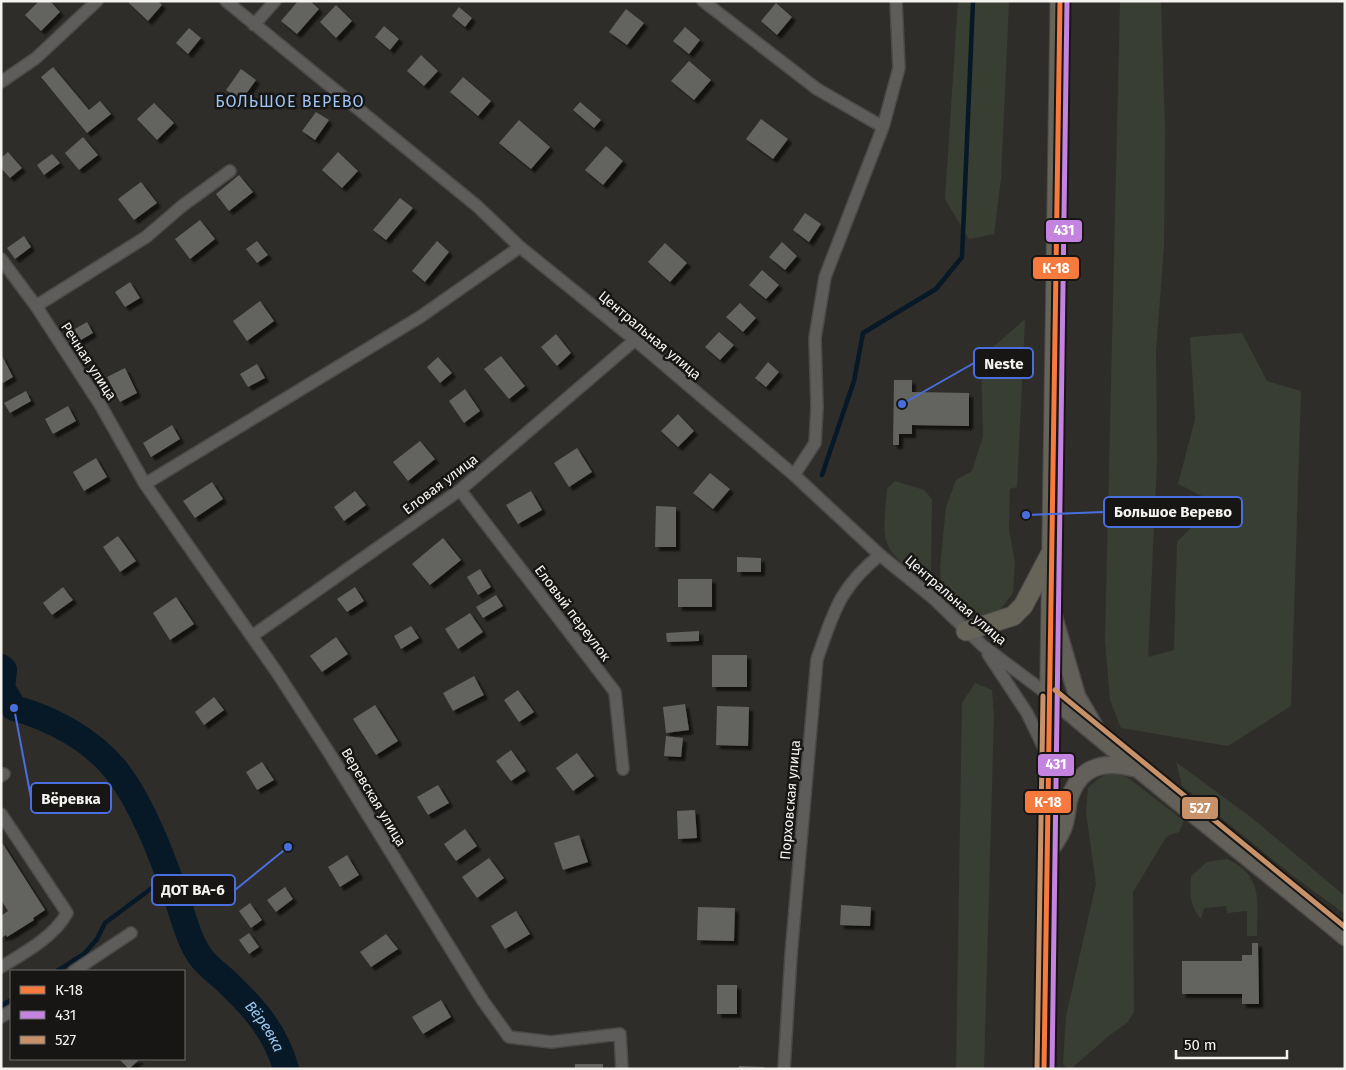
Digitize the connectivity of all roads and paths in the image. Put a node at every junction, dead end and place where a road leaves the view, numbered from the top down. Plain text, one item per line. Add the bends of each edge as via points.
1 (97, 1) edge
2 (226, 1) edge
3 (275, 1) edge
4 (704, 1) edge
5 (896, 1) edge
6 (1060, 1) edge
7 (254, 25) junction
8 (1, 82) edge
9 (883, 127) junction
10 (230, 171) dead end
11 (520, 247) junction
12 (1, 258) edge
13 (36, 306) junction
14 (635, 340) junction
15 (794, 475) junction
16 (145, 484) junction
17 (460, 490) junction
18 (1053, 549) junction
19 (880, 555) junction
20 (1052, 611) junction
21 (966, 631) junction
22 (252, 636) junction
23 (983, 646) junction
24 (1050, 696) junction
25 (1108, 745) junction
26 (1049, 758) junction
27 (623, 768) dead end
28 (1135, 768) junction
29 (1, 814) edge
30 (1046, 856) junction
31 (132, 933) dead end
32 (1345, 937) edge
33 (1, 967) edge
34 (76, 970) edge
35 (622, 1069) edge
36 (784, 1069) edge
37 (1044, 1069) edge

1 - 8 street via 36,58
2 - 7 street, Центральная улица
3 - 7 street
4 - 9 street via 817,89
5 - 9 street via 898,68
6 - 18 main road
7 - 11 street, Центральная улица via 477,206
9 - 15 street via 825,277 815,338 815,443
10 - 13 street via 146,237
11 - 14 street, Центральная улица
11 - 16 street via 420,317
12 - 13 street, Речная улица
13 - 16 street, Речная улица via 101,406
14 - 15 street, Центральная улица
14 - 17 street, Еловая улица
15 - 19 street, Центральная улица
16 - 22 street, Веревская улица
17 - 22 street, Еловая улица
17 - 27 street, Еловый переулок via 615,692
18 - 20 main road
18 - 21 main road via 1023,606 1013,616
19 - 21 street, Центральная улица via 933,598
19 - 36 street, Порховская улица via 847,586 833,613 817,658
20 - 24 main road
20 - 25 street via 1077,696
21 - 23 street, Центральная улица
22 - 35 street, Веревская улица via 509,1037 551,1042 620,1034
23 - 24 street, Центральная улица
23 - 26 street via 1027,713
24 - 25 street
24 - 26 main road
25 - 28 street
26 - 30 main road
28 - 30 street via 1115,763 1102,765 1078,780 1069,800 1064,826
28 - 32 street
29 - 33 street via 67,913 62,922 31,948
30 - 37 main road
31 - 34 street

